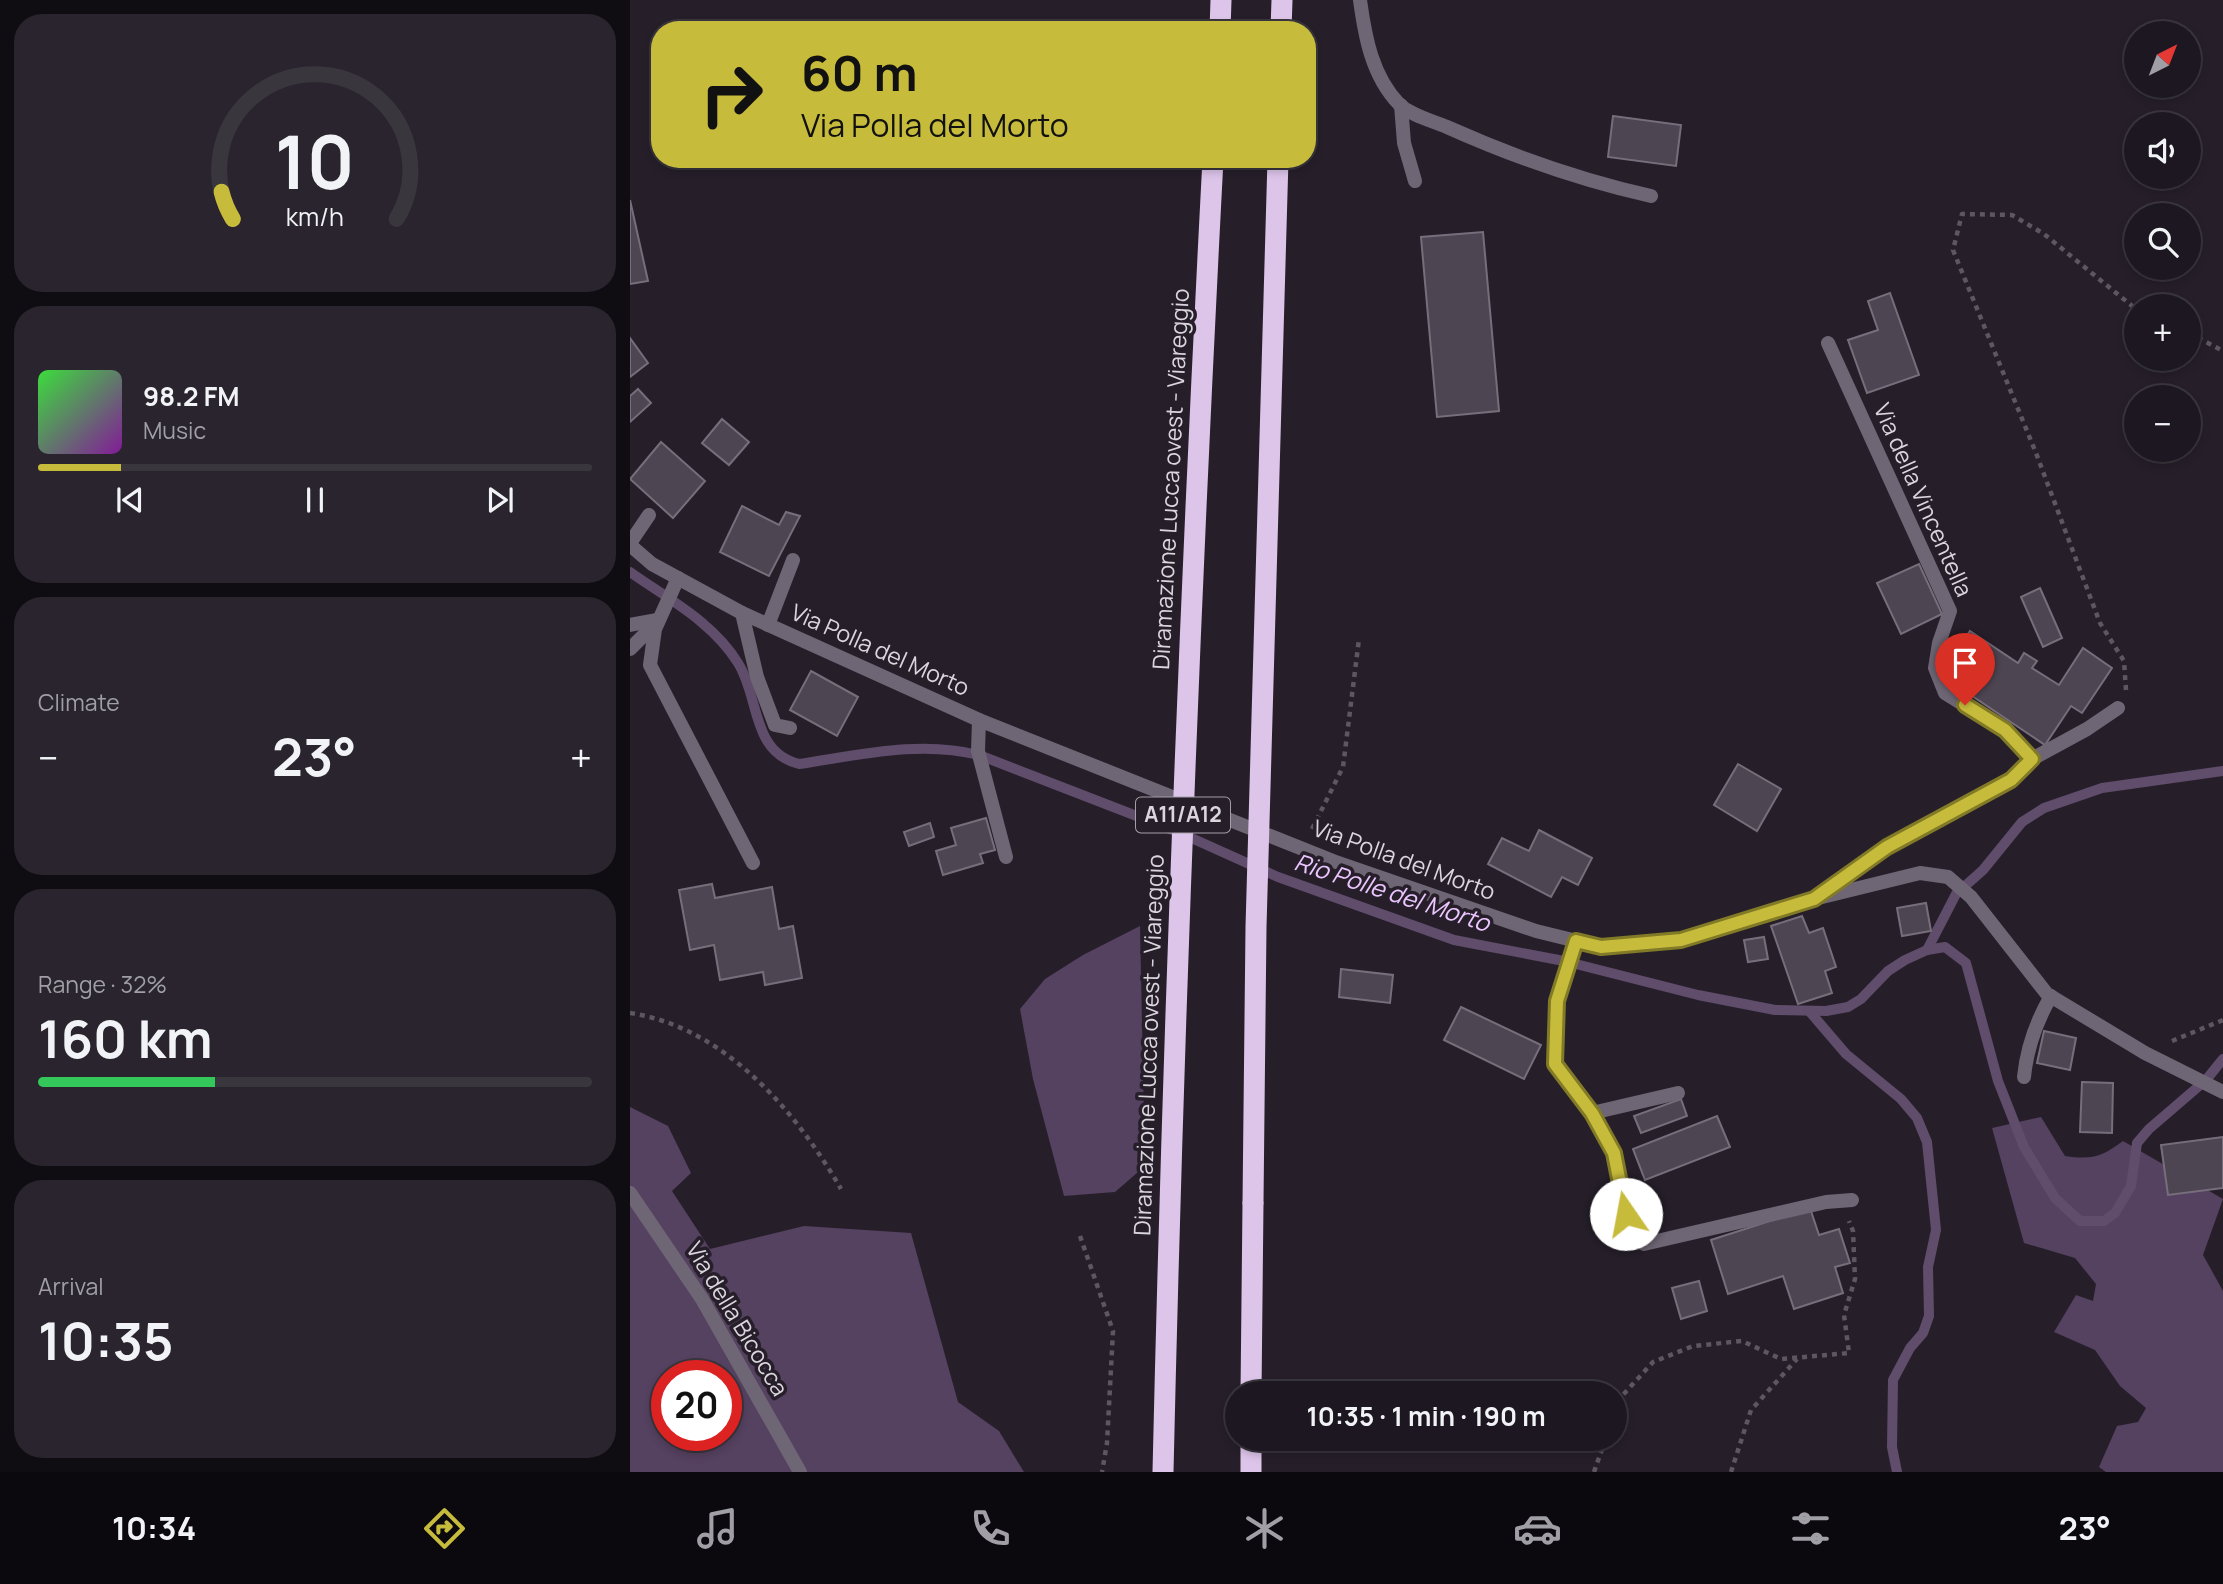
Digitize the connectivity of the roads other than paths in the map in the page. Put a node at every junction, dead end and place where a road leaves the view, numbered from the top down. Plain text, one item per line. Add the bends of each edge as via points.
1 (1221, 0) edge
2 (1282, 0) edge
3 (1360, 0) edge
4 (1220, 21) edge
5 (1281, 21) edge
6 (1401, 106) junction
7 (1213, 168) edge
8 (1278, 168) edge
9 (1415, 181) dead end
10 (1651, 196) dead end
11 (1828, 343) dead end
12 (649, 515) dead end
13 (630, 544) edge
14 (793, 560) dead end
15 (677, 582) junction
16 (742, 613) junction
17 (659, 620) junction
18 (630, 625) edge
19 (768, 625) junction
20 (630, 649) edge
21 (2118, 708) road end
22 (979, 720) junction
23 (790, 728) dead end
24 (2032, 759) junction
25 (1006, 858) dead end
26 (753, 863) dead end
27 (1814, 899) junction
28 (1575, 945) junction
29 (2051, 996) junction
30 (2024, 1077) dead end
31 (2220, 1090) edge
32 (1678, 1093) dead end
33 (1592, 1113) junction
34 (630, 1193) edge
35 (1845, 1201) road end
36 (1251, 1381) edge
37 (1251, 1451) edge
38 (800, 1472) edge
39 (1163, 1472) edge
40 (1251, 1472) edge

1 - 4 highway
2 - 5 highway
3 - 6 street via 1367,47
6 - 9 street via 1404,143
6 - 10 street via 1507,154 1590,183
7 - 39 highway, Diramazione Lucca ovest - Viareggio / A11/A12, bridge via 1173,1056
8 - 36 highway, A11/A12, bridge via 1256,927
11 - 24 street, Via della Vincentella via 1950,611 1935,668 1945,693 2005,730
12 - 13 street
13 - 15 street, Via Polla del Morto
14 - 19 street
15 - 16 street, Via Polla del Morto
15 - 17 street
16 - 19 street, Via Polla del Morto
16 - 23 street via 757,677 775,725
17 - 18 street
17 - 20 street
17 - 26 street via 650,665
19 - 22 street, Via Polla del Morto
21 - 24 street
22 - 25 street via 978,751
22 - 28 street, Via Polla del Morto via 1302,849
24 - 27 street via 2011,780 1887,847
27 - 28 street, Via Polla del Morto via 1681,940
27 - 29 street, Via Polla del Morto via 1920,873 1948,877 1971,897
28 - 33 street via 1557,1001 1555,1064
29 - 30 street via 2026,1054
29 - 31 street, Via Polla del Morto via 2145,1053
32 - 33 street
33 - 35 street via 1614,1153 1630,1230 1644,1244
34 - 38 street, Via della Bicocca via 702,1298
37 - 40 highway

